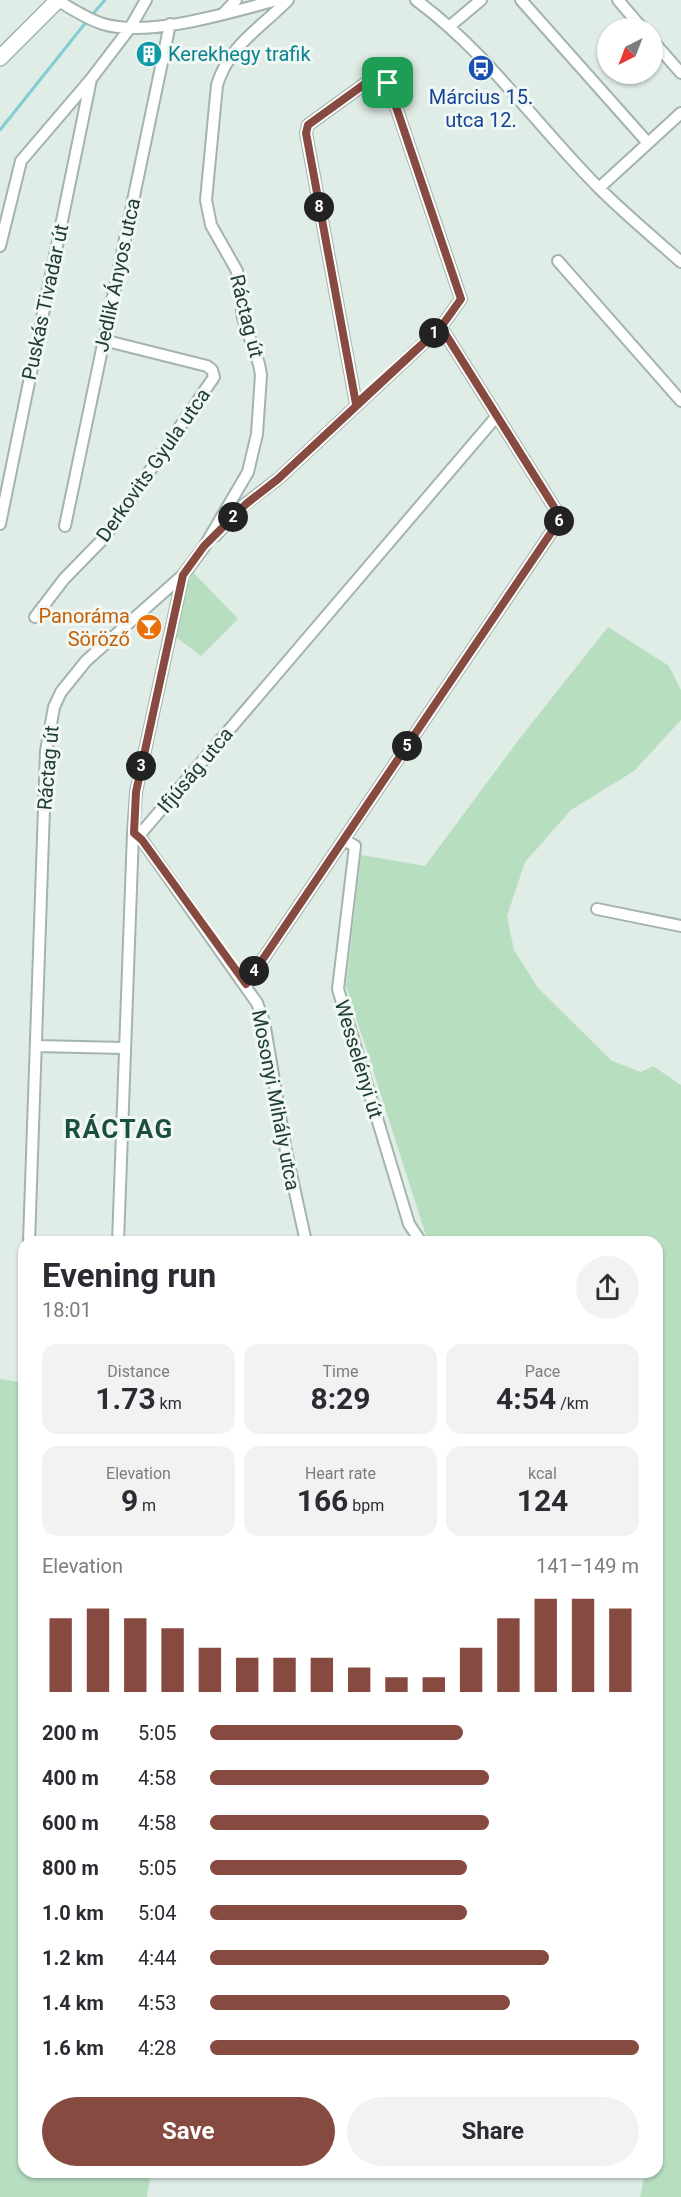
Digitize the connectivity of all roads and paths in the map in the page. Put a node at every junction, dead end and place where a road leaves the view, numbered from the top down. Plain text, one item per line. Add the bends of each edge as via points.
1 (58, 0) edge
2 (146, 0) edge
3 (236, 0) edge
4 (277, 0) edge
5 (288, 0) edge
6 (416, 0) edge
7 (480, 0) edge
8 (521, 0) edge
9 (618, 0) edge
10 (223, 15) junction
11 (633, 18) edge
12 (170, 24) junction
13 (450, 26) junction
14 (130, 28) junction
15 (663, 53) edge
16 (0, 58) edge
17 (681, 73) edge
18 (91, 79) junction
19 (681, 113) edge
20 (648, 143) junction
21 (599, 188) junction
22 (0, 246) edge
23 (558, 261) dead end
24 (681, 262) edge
25 (441, 327) junction
26 (103, 340) junction
27 (681, 401) edge
28 (356, 404) junction
29 (496, 417) junction
30 (0, 524) edge
31 (65, 526) dead end
32 (204, 546) junction
33 (183, 575) junction
34 (35, 617) dead end
35 (134, 833) junction
36 (344, 840) junction
37 (597, 909) dead end
38 (681, 927) edge
39 (246, 984) junction
40 (37, 1046) junction
41 (123, 1048) junction
42 (29, 1236) edge
43 (118, 1236) edge
44 (305, 1236) edge
45 (417, 1236) edge

1 - 14 street via 95,21
1 - 16 street
2 - 14 street
3 - 10 street
4 - 10 street
5 - 32 street, Ráctag út via 233,50 217,85 206,200 211,225 237,271 243,318 261,375 257,434 250,465
6 - 13 street
7 - 13 street
8 - 20 street
9 - 11 street
10 - 12 street
12 - 14 street
12 - 26 street, Jedlik Ányos utca
13 - 21 street
14 - 18 street
15 - 17 street
18 - 22 street via 21,161
18 - 30 street, Puskás Tivadar út
19 - 20 street
20 - 21 street
21 - 24 street
23 - 27 street
25 - 28 street
25 - 28 street via 461,294 388,83 377,78 308,125 306,141
25 - 29 street
26 - 31 street, Jedlik Ányos utca
26 - 34 street, Derkovits Gyula utca via 207,366 214,377 104,538 64,579
28 - 32 street
29 - 35 street, Ifjúság utca via 142,832
29 - 36 street, Mosonyi Mihály utca via 561,518
32 - 33 street
33 - 35 street via 136,792
33 - 40 street, Ráctag út via 86,660 72,675 54,707 45,763
35 - 39 street
35 - 41 street
36 - 39 street, Mosonyi Mihály utca
36 - 45 street, Wesselényi út via 354,846 338,989 409,1224
37 - 38 street
39 - 44 street, Mosonyi Mihály utca via 264,1022
40 - 41 street
40 - 42 street, Ráctag út
41 - 43 street

